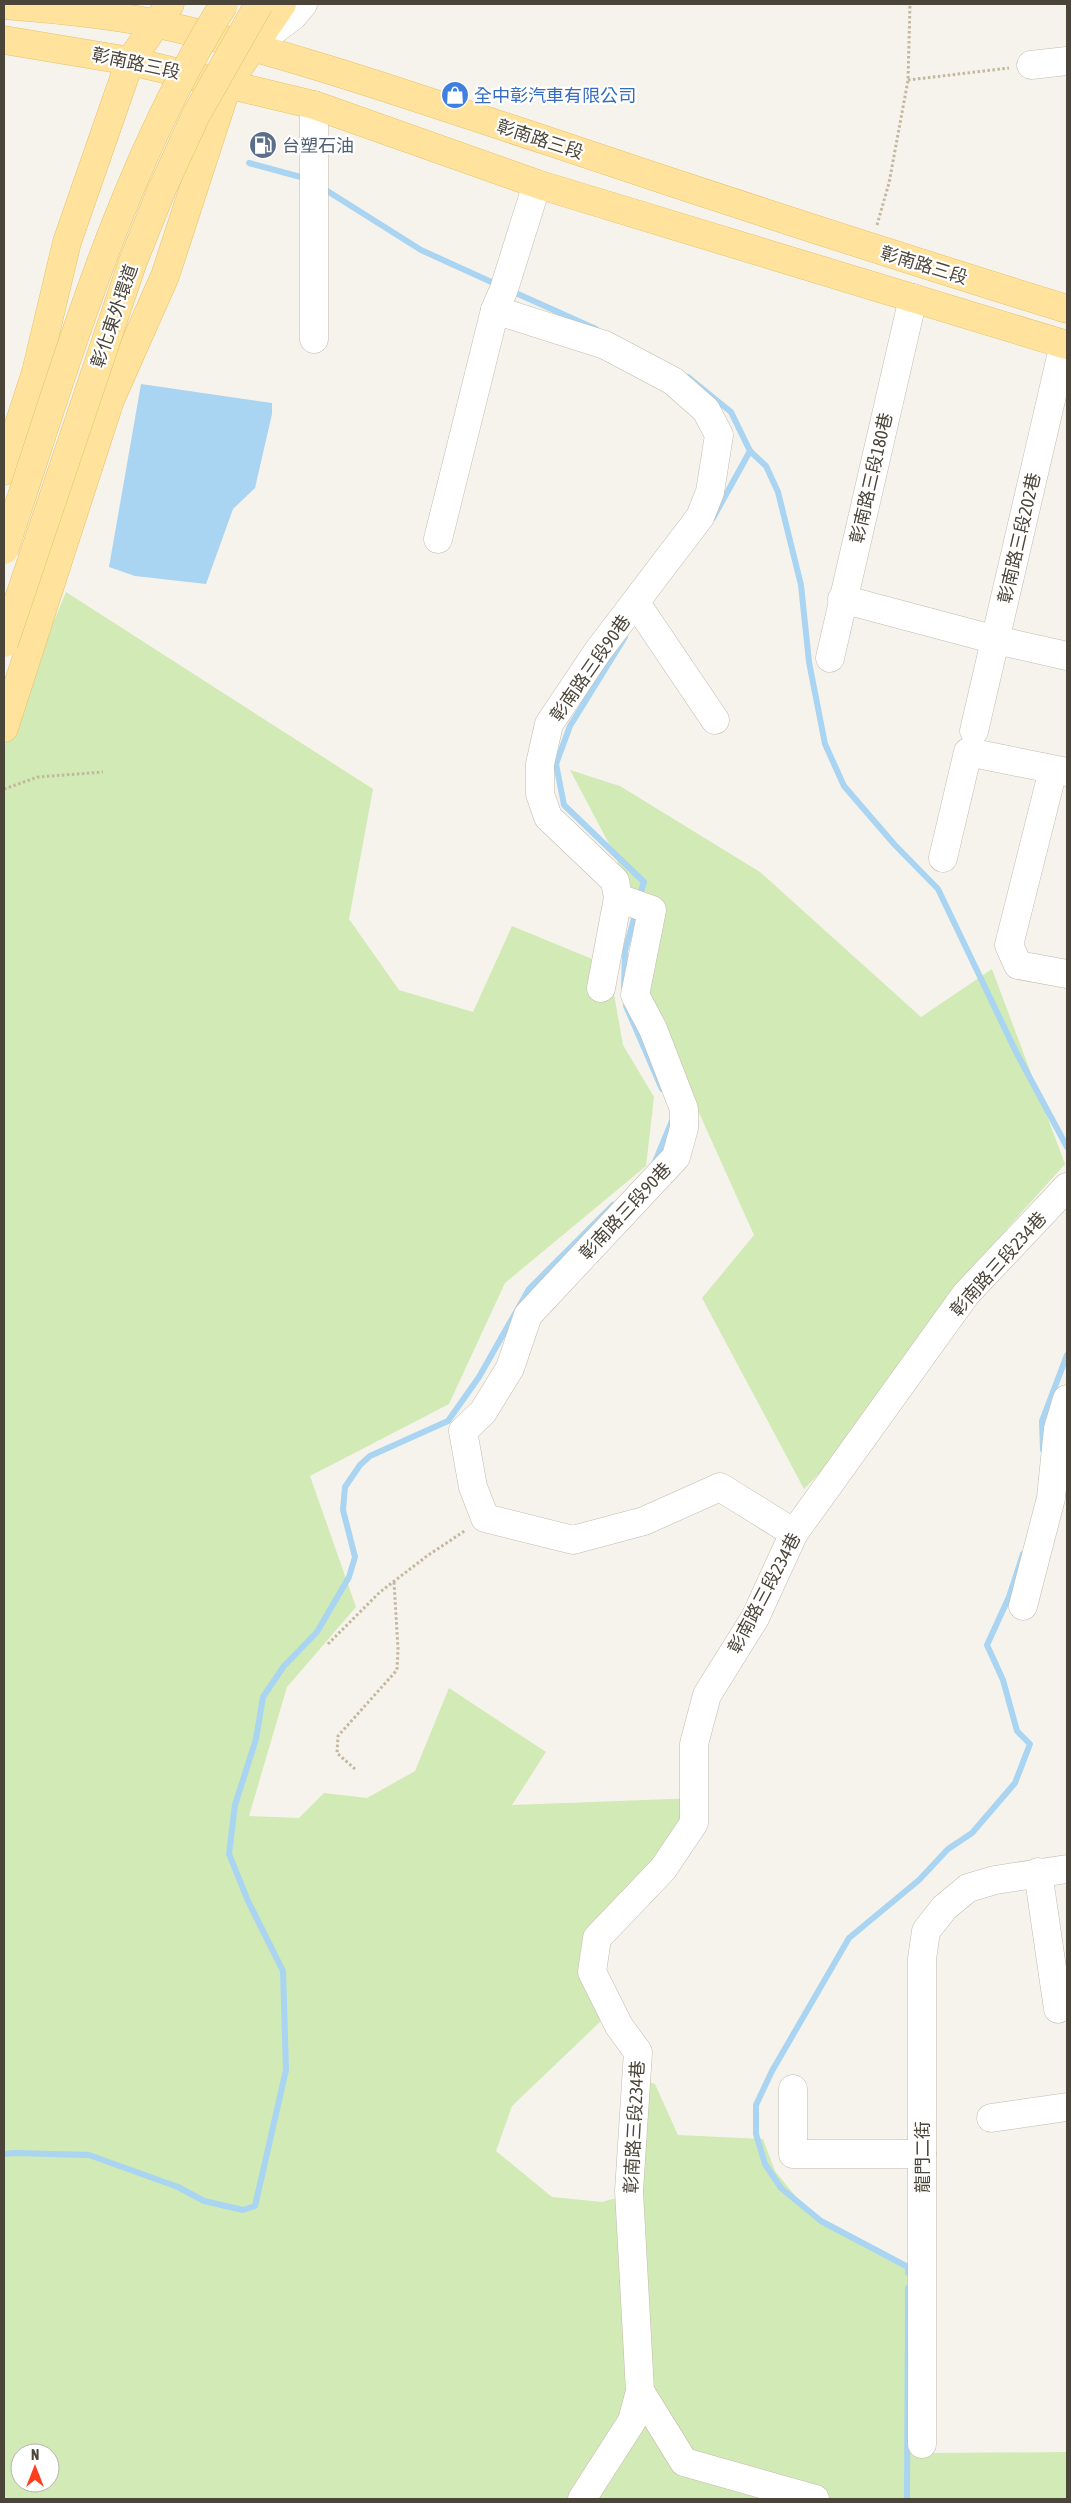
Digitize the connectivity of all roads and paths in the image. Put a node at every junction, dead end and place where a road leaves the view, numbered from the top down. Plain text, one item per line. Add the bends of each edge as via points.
1 (224, 4) edge
2 (260, 4) edge
3 (282, 4) edge
4 (302, 4) edge
5 (910, 4) edge
6 (4, 5) edge
7 (63, 7) edge
8 (163, 10) edge
9 (4, 40) edge
10 (252, 46) junction
11 (130, 61) junction
12 (1067, 61) edge
13 (1031, 65) joint
14 (908, 80) junction
15 (228, 83) junction
16 (314, 105) junction
17 (536, 184) junction
18 (870, 249) junction
19 (502, 292) junction
20 (913, 298) junction
21 (1067, 308) edge
22 (314, 339) dead end
23 (1066, 345) edge
24 (4, 471) edge
25 (438, 539) dead end
26 (4, 550) edge
27 (842, 599) junction
28 (636, 603) junction
29 (996, 640) junction
30 (4, 643) edge
31 (1067, 656) edge
32 (830, 658) dead end
33 (715, 720) dead end
34 (4, 728) edge
35 (974, 731) dead end
36 (1060, 771) edge
37 (103, 772) dead end
38 (4, 789) edge
39 (943, 858) dead end
40 (618, 898) junction
41 (1067, 974) edge
42 (601, 988) dead end
43 (1067, 1187) edge
44 (1067, 1399) edge
45 (485, 1518) junction
46 (794, 1533) junction
47 (394, 1582) junction
48 (1022, 1606) dead end
49 (328, 1644) dead end
50 (355, 1769) dead end
51 (1067, 1869) edge
52 (1038, 1872) junction
53 (1058, 2009) dead end
54 (794, 2089) dead end
55 (1067, 2107) edge
56 (990, 2118) dead end
57 (922, 2154) junction
58 (640, 2391) junction
59 (922, 2444) dead end
60 (582, 2499) edge
61 (815, 2499) edge

1 - 26 main road, 彰化東外環道, bridge via 168,102 134,177 104,255
2 - 30 main road, 彰化東外環道, bridge via 196,114 162,188 132,264
3 - 10 main road
4 - 10 street via 293,16
5 - 14 path
6 - 7 main road, 彰南路三段
7 - 8 main road, 彰南路三段
8 - 10 main road, 彰南路三段
8 - 11 main road
9 - 11 main road, 彰南路三段
10 - 15 main road
10 - 18 main road, 彰南路三段
11 - 15 main road, 彰南路三段
11 - 24 main road via 67,242 44,342
12 - 13 street
13 - 14 path
14 - 18 path via 889,183
15 - 16 main road, 彰南路三段
15 - 34 main road via 165,276 123,367
16 - 17 main road, 彰南路三段
16 - 22 street
17 - 19 street
17 - 20 main road, 彰南路三段
18 - 21 main road, 彰南路三段
19 - 25 street
19 - 28 street, 彰南路三段90巷 via 673,381 706,410 720,435 710,492 700,517
20 - 23 main road, 彰南路三段
20 - 27 street, 彰南路三段180巷
23 - 29 street, 彰南路三段202巷
27 - 29 street
27 - 32 street, 彰南路三段180巷
28 - 33 street
28 - 40 street, 彰南路三段90巷 via 598,651 549,724 540,764 540,794 548,817 615,881
29 - 31 street
29 - 35 street, 彰南路三段202巷
36 - 39 street via 968,752
36 - 41 street via 1009,945 1018,965
37 - 38 path via 38,777
40 - 42 street
40 - 45 street, 彰南路三段90巷 via 652,910 635,995 654,1029 684,1109 684,1128 676,1157 528,1315 510,1368 483,1412 464,1431 473,1488
43 - 46 street, 彰南路三段234巷 via 966,1294
44 - 48 street via 1058,1429 1051,1498
45 - 46 street via 573,1540 644,1521 720,1488
45 - 47 path
46 - 58 street, 彰南路三段234巷 via 755,1618 707,1695 694,1744 694,1823 663,1869 597,1938 592,1972 620,2026 638,2052 629,2191
47 - 49 path
47 - 50 path via 397,1670 338,1736 337,1753
51 - 52 street
52 - 53 street
52 - 57 street, 龍門二街 via 968,1888 944,1908 926,1931 922,1959
54 - 57 street via 793,2154
55 - 56 street
57 - 59 street, 龍門二街
58 - 60 street, 彰南路三段234巷 via 632,2421
58 - 61 street via 684,2462

